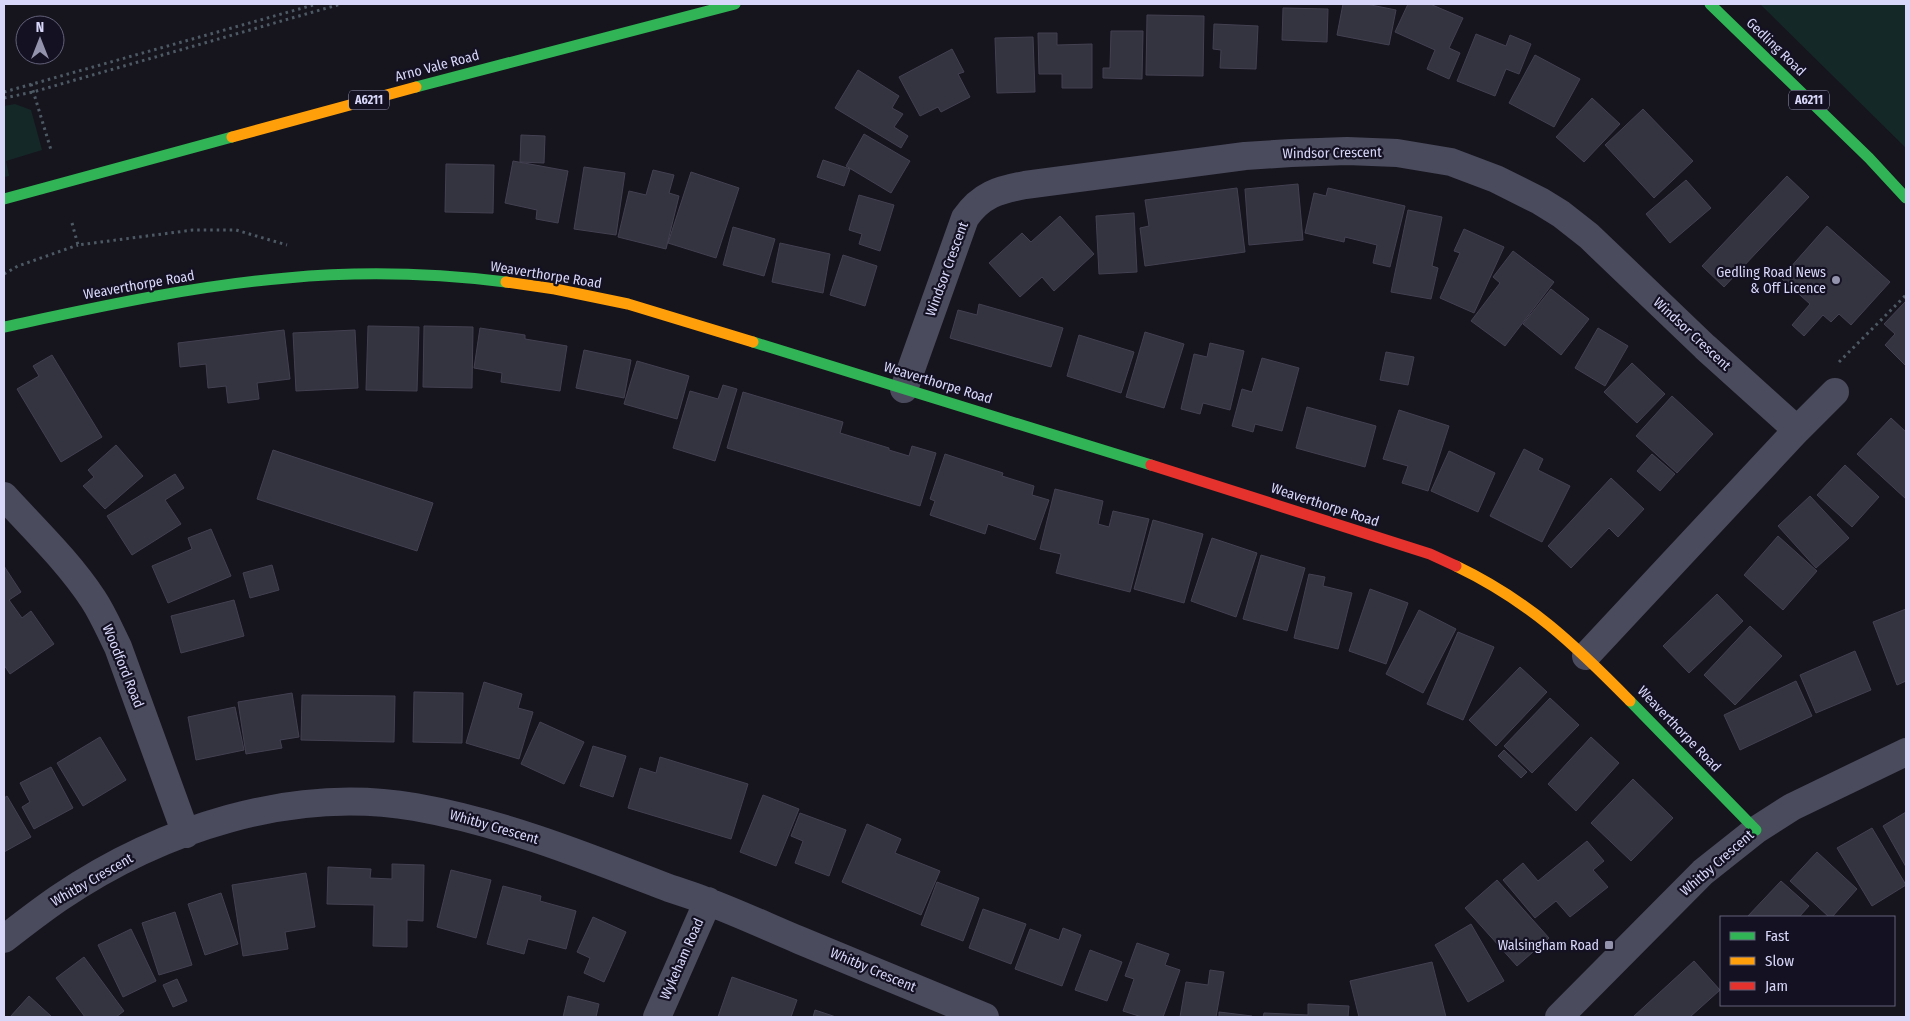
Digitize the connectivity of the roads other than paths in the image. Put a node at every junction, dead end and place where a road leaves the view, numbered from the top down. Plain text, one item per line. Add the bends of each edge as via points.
1 (735, 4) edge
2 (1710, 4) edge
3 (4, 198) edge
4 (1906, 198) edge
5 (4, 327) edge
6 (904, 388) junction
7 (1835, 392) road end
8 (1797, 430) junction
9 (4, 496) edge
10 (1586, 656) junction
11 (1906, 752) edge
12 (1756, 830) junction
13 (186, 834) junction
14 (708, 901) junction
15 (4, 939) edge
16 (657, 1017) edge
17 (985, 1017) edge
18 (1559, 1017) edge

1 - 3 street, Arno Vale Road / A6211
2 - 4 street, Gedling Road / A6211
5 - 6 street, Weaverthorpe Road via 218,286 328,275 429,275 598,296
6 - 8 street, Windsor Crescent via 965,218 972,207 992,194 1025,185 1245,156 1397,153 1452,162 1474,170 1561,214 1589,236
6 - 10 street, Weaverthorpe Road via 1430,554 1498,587 1556,629
7 - 8 street
8 - 10 street
9 - 13 street, Woodford Road via 74,574 106,622
10 - 12 street, Weaverthorpe Road
11 - 12 street, Whitby Crescent via 1800,802
12 - 18 street, Whitby Crescent via 1704,872
13 - 14 street, Whitby Crescent via 262,810 292,806 355,802 412,807 453,814 559,846
13 - 15 street, Whitby Crescent via 154,846 89,880
14 - 16 street, Wykeham Road
14 - 17 street, Whitby Crescent

